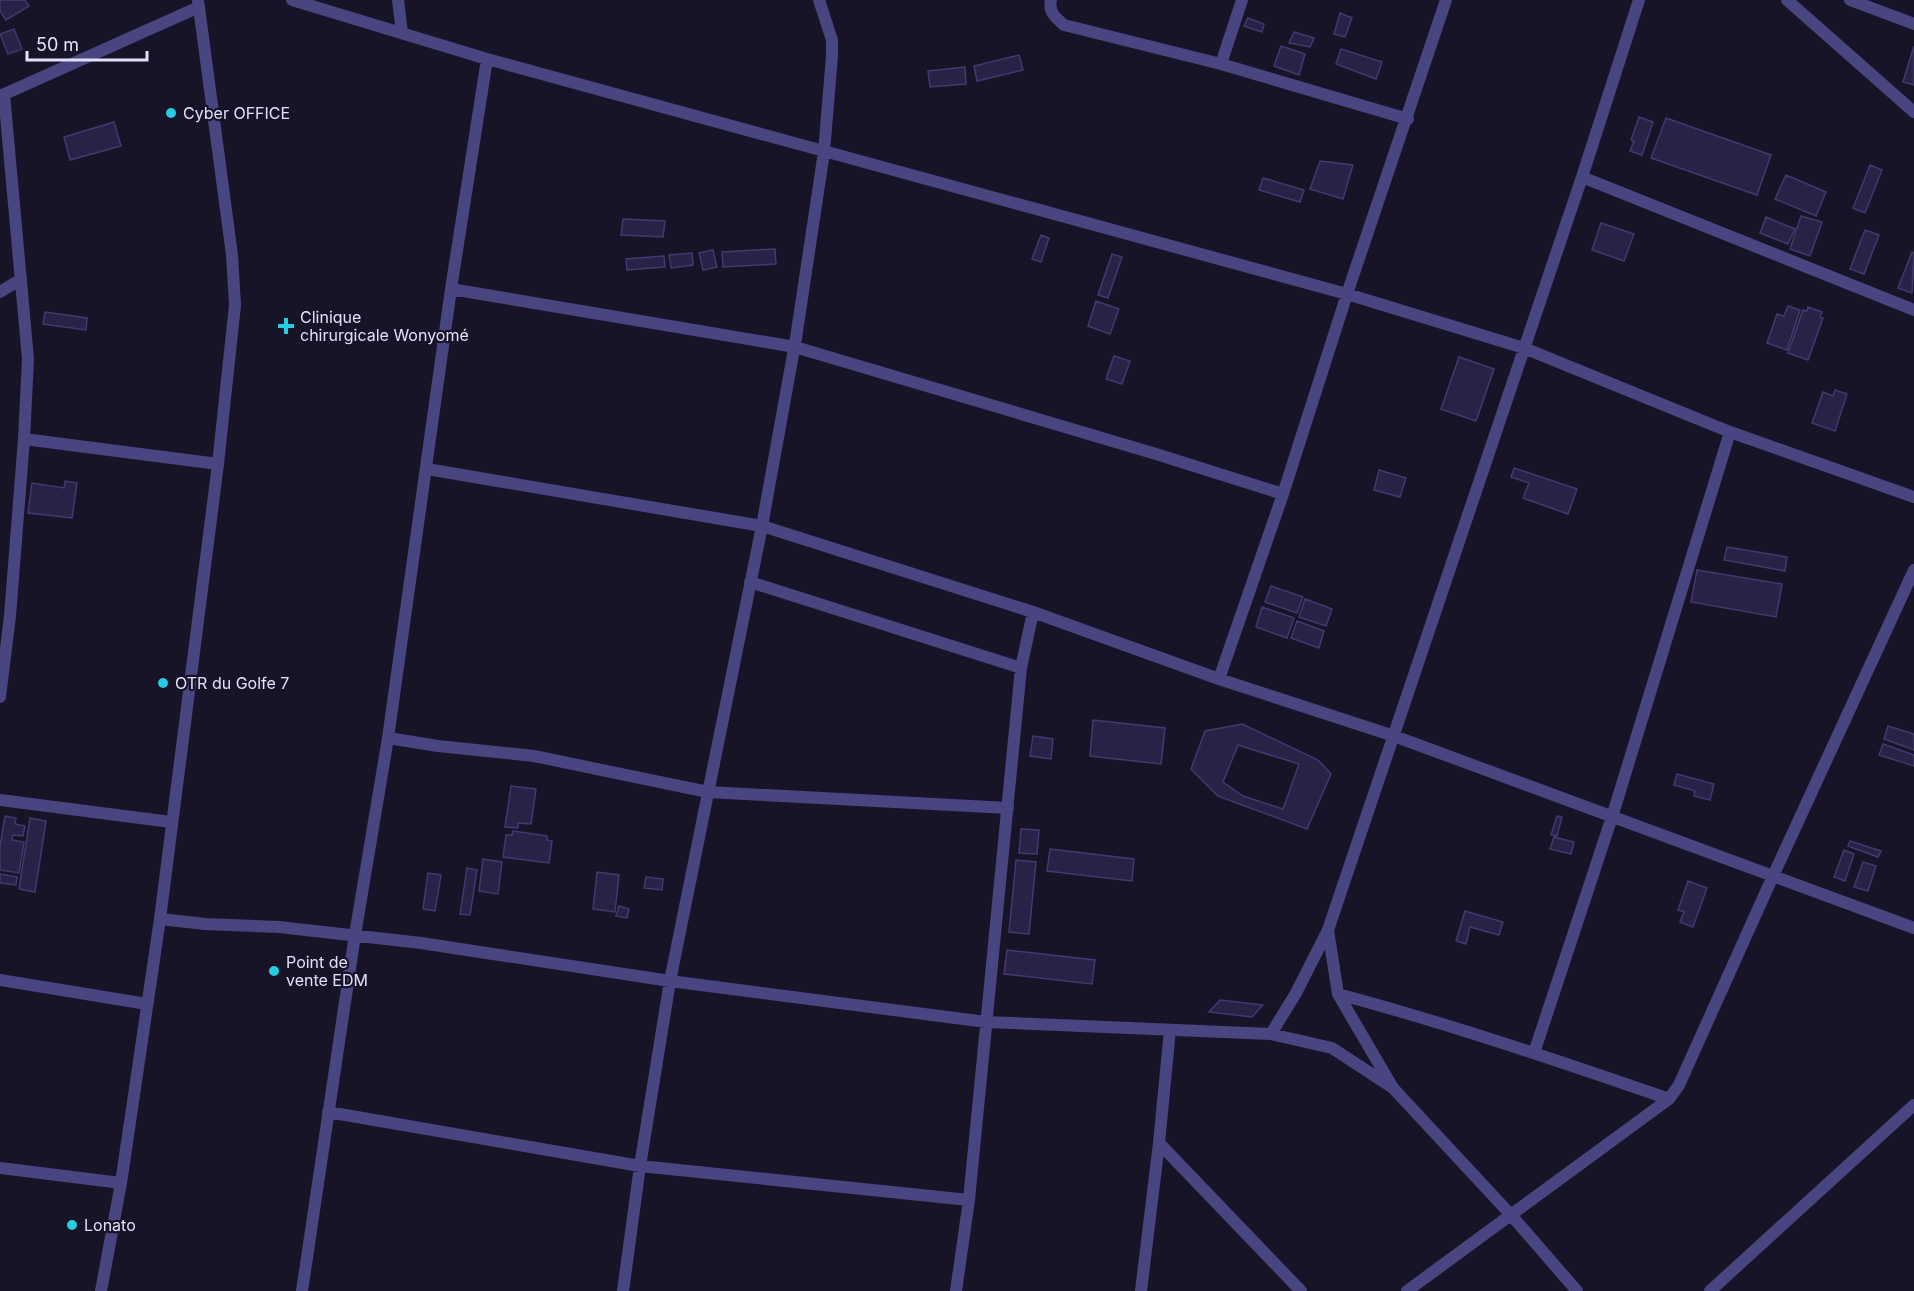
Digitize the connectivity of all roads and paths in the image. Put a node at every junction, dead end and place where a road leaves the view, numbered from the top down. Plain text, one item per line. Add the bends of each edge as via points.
1 (292, 0) edge
2 (398, 0) edge
3 (819, 0) edge
4 (1051, 0) edge
5 (1242, 0) edge
6 (1446, 0) edge
7 (1639, 0) edge
8 (1787, 0) edge
9 (1850, 0) edge
10 (199, 3) edge
11 (1914, 24) edge
12 (402, 33) junction
13 (487, 59) junction
14 (1221, 64) junction
15 (2, 95) edge
16 (1914, 112) edge
17 (1408, 119) junction
18 (824, 152) junction
19 (1582, 177) junction
20 (21, 279) junction
21 (451, 289) junction
22 (0, 292) edge
23 (1347, 294) junction
24 (1914, 310) edge
25 (795, 347) junction
26 (1524, 348) junction
27 (1730, 432) junction
28 (24, 439) junction
29 (218, 464) junction
30 (427, 469) junction
31 (1283, 494) junction
32 (1914, 497) edge
33 (762, 526) junction
34 (1914, 570) edge
35 (750, 582) junction
36 (1033, 612) junction
37 (5, 615) edge
38 (1021, 668) junction
39 (1219, 679) junction
40 (0, 697) edge
41 (1394, 736) junction
42 (388, 738) junction
43 (708, 792) junction
44 (0, 800) edge
45 (1008, 808) junction
46 (1612, 817) junction
47 (171, 822) junction
48 (1773, 876) junction
49 (159, 919) junction
50 (1914, 928) edge
51 (1328, 930) junction
52 (355, 935) junction
53 (0, 980) edge
54 (670, 981) junction
55 (1338, 994) junction
56 (147, 1004) junction
57 (986, 1022) junction
58 (1170, 1029) junction
59 (1271, 1034) junction
60 (1534, 1053) junction
61 (1393, 1088) junction
62 (1669, 1099) junction
63 (1914, 1105) edge
64 (327, 1112) junction
65 (1159, 1143) junction
66 (640, 1166) junction
67 (0, 1168) edge
68 (121, 1183) junction
69 (969, 1200) junction
70 (1511, 1215) junction
71 (101, 1291) edge
72 (302, 1291) edge
73 (623, 1291) edge
74 (956, 1291) edge
75 (1140, 1291) edge
76 (1301, 1291) edge
77 (1407, 1291) edge
78 (1577, 1291) edge
79 (1710, 1291) edge

1 - 12 street
2 - 12 street
3 - 18 street via 832,40
4 - 14 street via 1054,17 1064,25
5 - 14 street
6 - 17 street
7 - 19 street
8 - 16 street
9 - 11 street
10 - 15 street
10 - 29 street via 232,255 235,306
12 - 13 street
13 - 18 street
13 - 21 street
14 - 17 street
15 - 20 street
17 - 23 street
18 - 23 street
18 - 25 street
19 - 24 street
19 - 26 street
20 - 22 street
20 - 28 street via 28,359
21 - 25 street
21 - 30 street
23 - 26 street
23 - 31 street
25 - 31 street
25 - 33 street
26 - 27 street
26 - 41 street
27 - 32 street
27 - 46 street
28 - 29 street
28 - 37 street
29 - 47 street
30 - 33 street
30 - 42 street
31 - 39 street
33 - 35 street
33 - 36 street
34 - 48 street
35 - 38 street
35 - 43 street
36 - 38 street
36 - 39 street
37 - 40 street
38 - 45 street
39 - 41 street
41 - 46 street
41 - 51 street
42 - 43 street via 534,756
42 - 52 street
43 - 45 street
43 - 54 street
44 - 47 street
45 - 57 street
46 - 48 street
46 - 60 street
47 - 49 street
48 - 50 street
48 - 62 street via 1679,1085
49 - 52 street
49 - 56 street
51 - 55 street
51 - 59 street
52 - 54 street
52 - 64 street
53 - 56 street
54 - 57 street
54 - 66 street
55 - 60 street
55 - 61 street
56 - 68 street
57 - 58 street
57 - 69 street
58 - 59 street
58 - 65 street
59 - 61 street via 1332,1048
60 - 62 street
61 - 70 street
62 - 70 street
63 - 79 street
64 - 66 street
64 - 72 street
65 - 75 street
65 - 76 street
66 - 69 street
66 - 73 street
67 - 68 street
68 - 71 street
69 - 74 street
70 - 77 street
70 - 78 street

